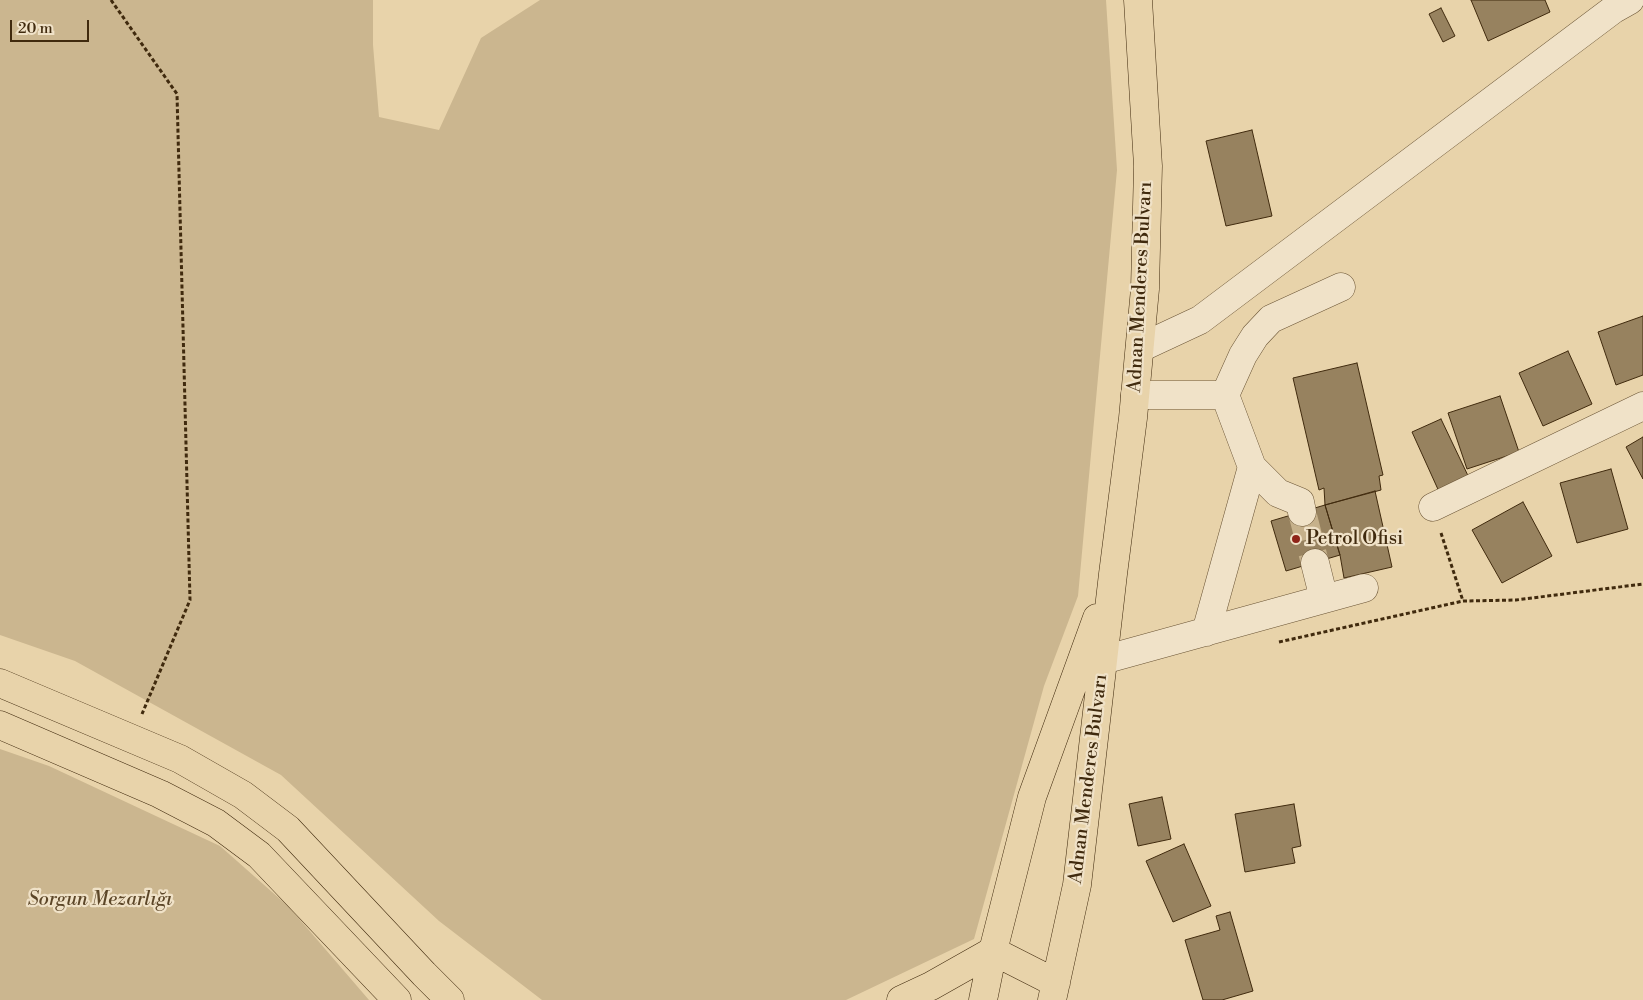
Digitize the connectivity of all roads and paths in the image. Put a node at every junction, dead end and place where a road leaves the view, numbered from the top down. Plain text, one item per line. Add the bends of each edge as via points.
1 (110, 0) edge
2 (1138, 0) edge
3 (1630, 0) edge
4 (1341, 286) dead end
5 (1140, 348) junction
6 (1135, 395) junction
7 (1225, 395) junction
8 (1643, 406) edge
9 (1252, 468) junction
10 (1433, 507) joint
11 (1302, 512) tunnel mouth
12 (1315, 563) tunnel mouth
13 (1113, 574) junction
14 (1643, 584) edge
15 (1364, 588) dead end
16 (1324, 599) junction
17 (1463, 601) junction
18 (1206, 632) junction
19 (1272, 643) dead end
20 (1103, 660) junction
21 (0, 683) edge
22 (0, 724) edge
23 (132, 738) junction
24 (993, 951) junction
25 (1054, 992) edge
26 (396, 1000) edge
27 (450, 1000) edge
28 (901, 1000) edge
29 (983, 1000) edge

1 - 23 path via 177,94 190,600
2 - 5 main road, Adnan Menderes Bulvarı via 1148,166
3 - 5 street via 1200,320
4 - 7 street via 1271,319 1243,355
5 - 6 main road, Adnan Menderes Bulvarı
6 - 7 street
6 - 13 main road, Adnan Menderes Bulvarı
7 - 9 street
8 - 10 street
9 - 11 street via 1278,493 1300,502
9 - 18 street
10 - 17 path
12 - 16 street
13 - 20 main road, Adnan Menderes Bulvarı
13 - 24 main road, Adnan Menderes Bulvarı via 1032,797
14 - 17 path via 1516,600
15 - 16 street
16 - 18 street
17 - 19 path
18 - 20 street
20 - 25 main road, Adnan Menderes Bulvarı via 1077,886
21 - 23 main road
22 - 26 main road via 160,794 216,823 259,855
23 - 27 main road via 180,759 243,795 288,829
24 - 25 main road
24 - 28 main road
24 - 29 main road, Adnan Menderes Bulvarı

